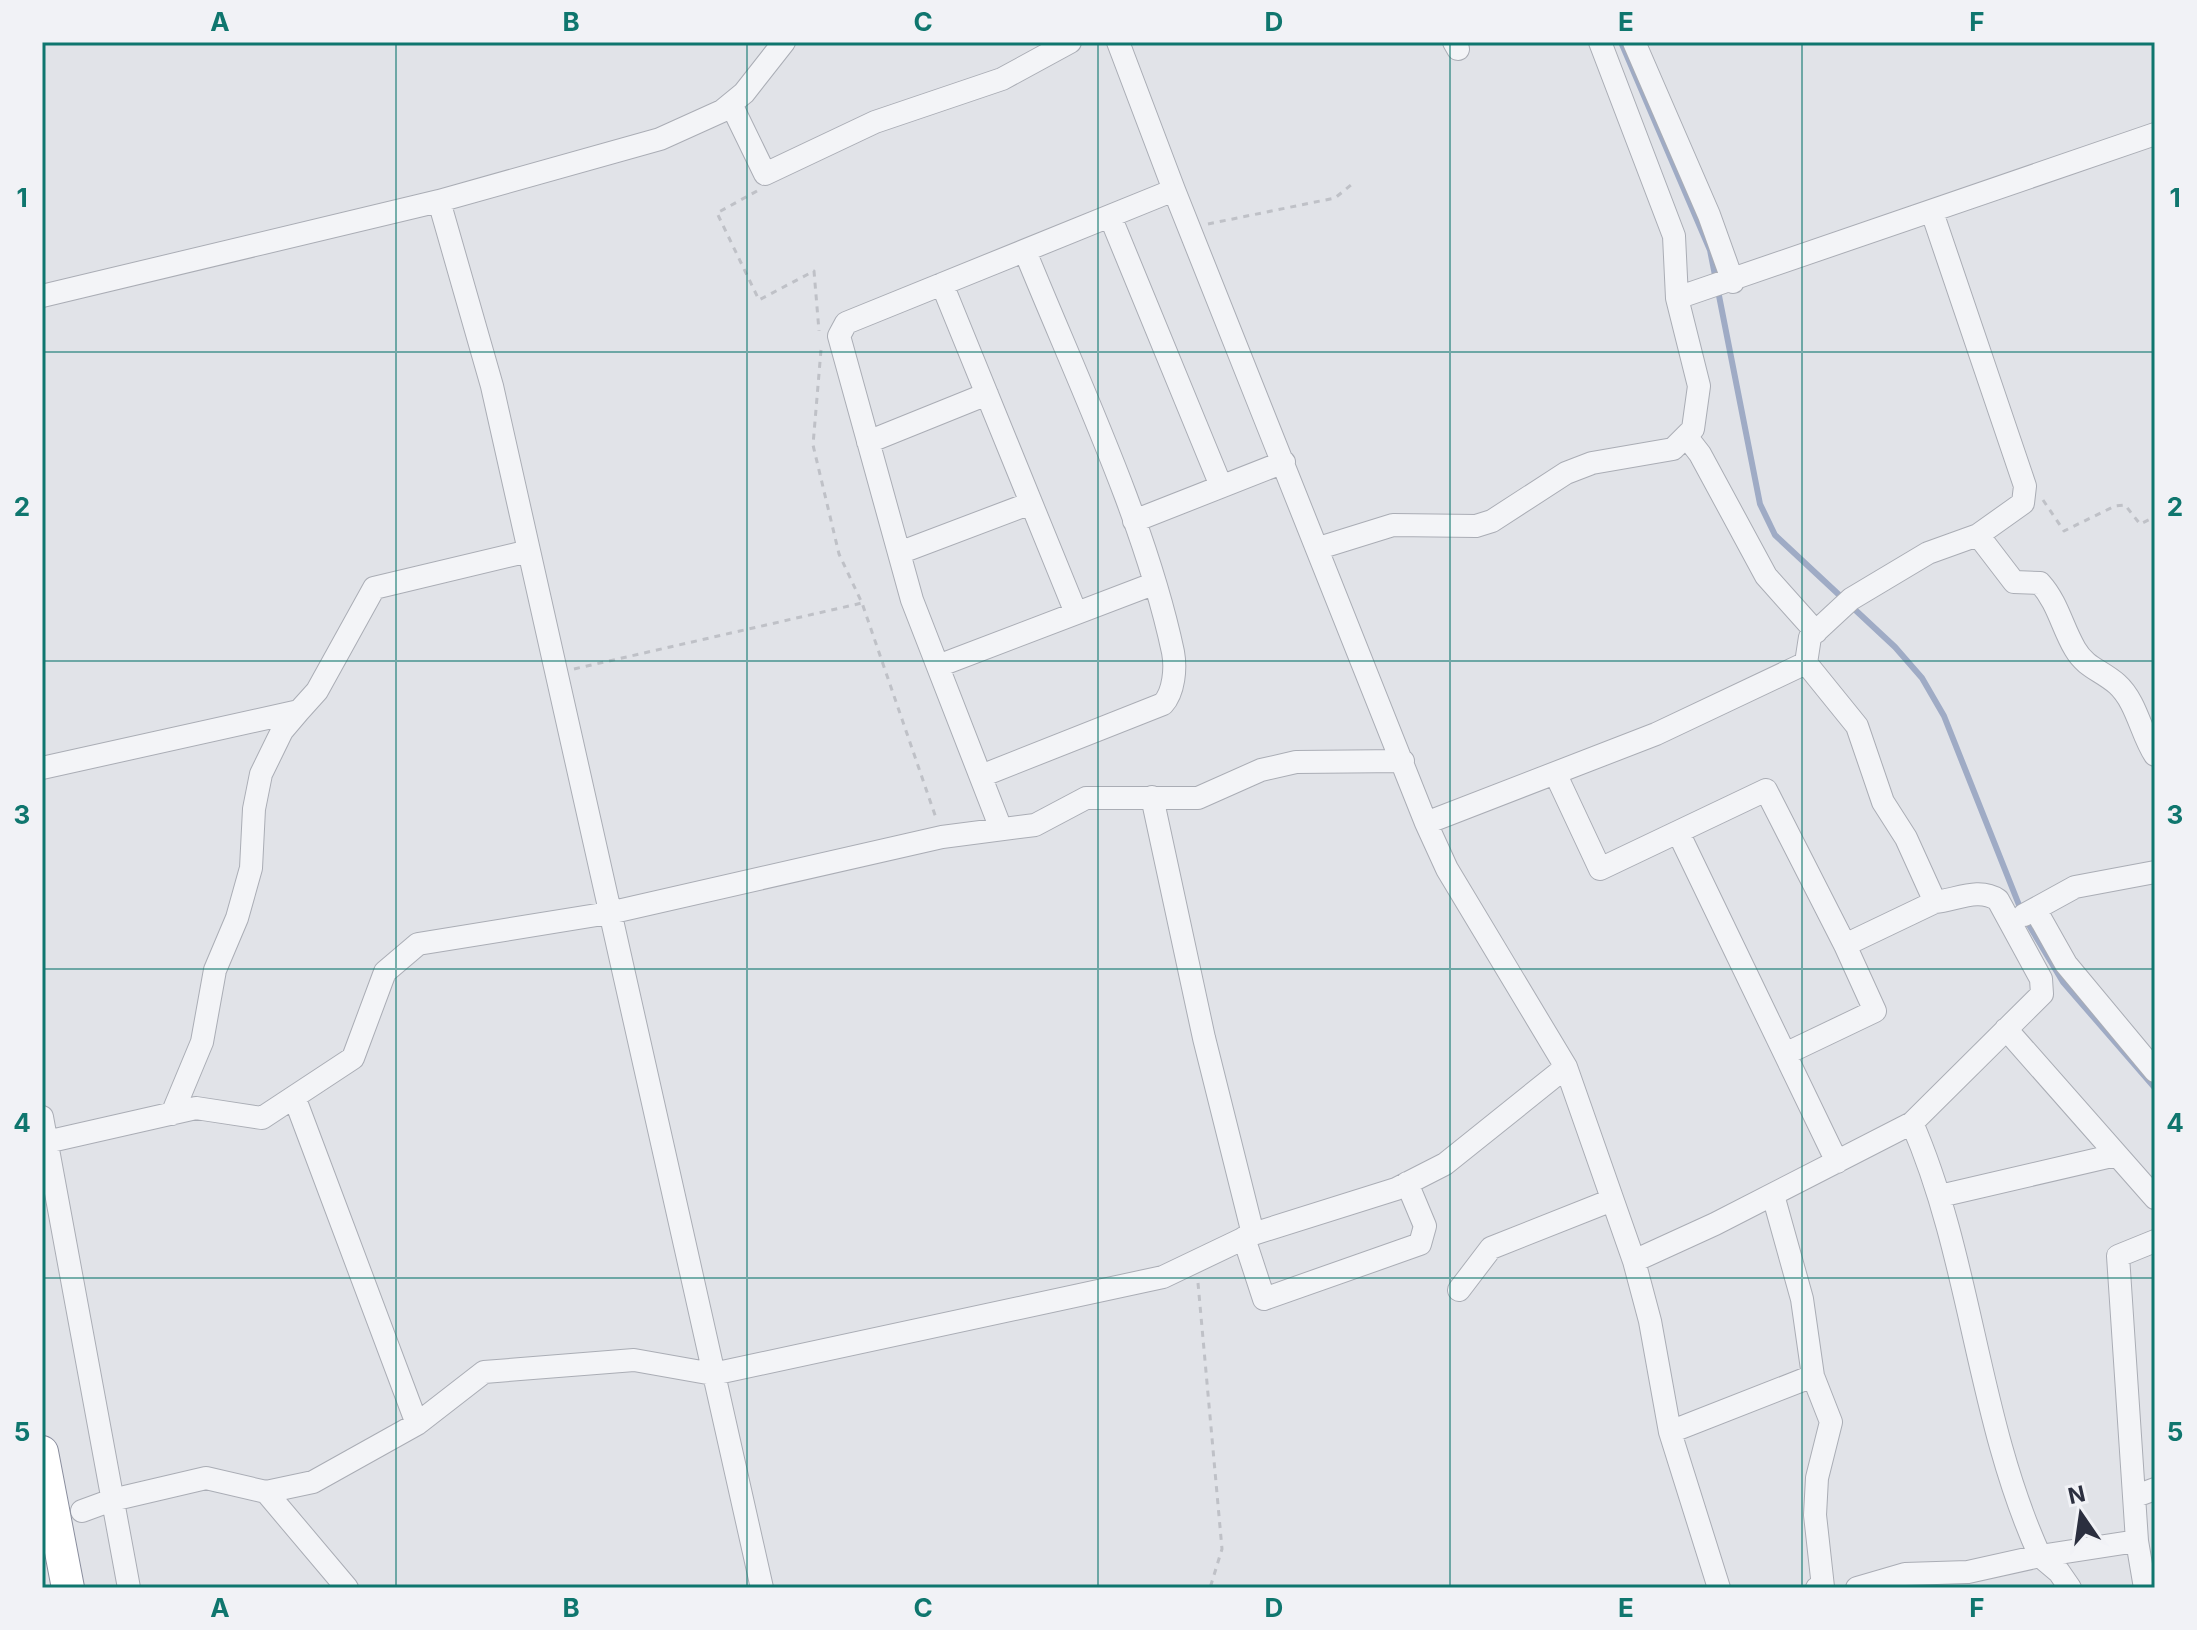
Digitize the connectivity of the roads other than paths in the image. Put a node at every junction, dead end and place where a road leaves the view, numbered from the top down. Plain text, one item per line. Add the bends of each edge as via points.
1 (784, 42) edge
2 (1070, 42) edge
3 (1118, 42) edge
4 (1600, 42) edge
5 (1634, 42) edge
6 (731, 104) junction
7 (2155, 134) edge
8 (1174, 190) junction
9 (439, 201) junction
10 (1932, 212) junction
11 (1110, 216) junction
12 (1025, 251) junction
13 (1728, 283) junction
14 (942, 284) junction
15 (42, 296) edge
16 (1684, 296) junction
17 (987, 394) junction
18 (1686, 436) junction
19 (868, 442) junction
20 (1284, 462) junction
21 (1221, 486) junction
22 (1031, 503) junction
23 (1134, 521) junction
24 (1978, 535) junction
25 (1319, 548) junction
26 (529, 551) junction
27 (899, 553) junction
28 (1153, 584) junction
29 (1076, 613) junction
30 (1816, 632) junction
31 (1806, 663) junction
32 (938, 666) junction
33 (299, 711) junction
34 (2155, 755) edge
35 (1403, 761) junction
36 (42, 768) edge
37 (1556, 775) junction
38 (981, 776) junction
39 (1152, 797) junction
40 (1426, 823) junction
41 (1001, 829) junction
42 (1678, 832) junction
43 (2155, 872) edge
44 (1935, 902) junction
45 (609, 913) junction
46 (2023, 917) junction
47 (1845, 945) junction
48 (2006, 1029) junction
49 (1785, 1054) junction
50 (1566, 1067) junction
51 (2155, 1071) edge
52 (295, 1099) junction
53 (172, 1114) junction
54 (42, 1117) edge
55 (1912, 1123) junction
56 (45, 1142) edge
57 (2116, 1155) junction
58 (1837, 1162) junction
59 (1407, 1183) junction
60 (1773, 1195) junction
61 (1940, 1196) junction
62 (2155, 1198) edge
63 (1612, 1200) junction
64 (1248, 1236) junction
65 (2155, 1241) edge
66 (1634, 1261) junction
67 (1459, 1290) dead end
68 (713, 1374) junction
69 (1813, 1376) junction
70 (417, 1424) junction
71 (1670, 1432) junction
72 (42, 1452) edge
73 (266, 1492) junction
74 (2145, 1492) edge
75 (112, 1500) junction
76 (82, 1511) dead end
77 (2137, 1541) junction
78 (2040, 1556) junction
79 (68, 1588) edge
80 (129, 1588) edge
81 (347, 1588) edge
82 (762, 1588) edge
83 (1719, 1588) edge
84 (1821, 1588) edge
85 (1857, 1588) edge
86 (2070, 1588) edge
87 (2145, 1588) edge

1 - 6 street
2 - 6 street via 1002,79 875,122 765,174
3 - 8 street
4 - 16 street via 1674,236
5 - 13 street via 1709,215
6 - 9 street via 660,139
7 - 10 street
8 - 11 street
8 - 20 street
9 - 15 street
9 - 26 street via 492,386
10 - 13 street
10 - 24 street via 2025,486 2023,503
11 - 12 street
11 - 21 street
12 - 14 street
12 - 23 street
13 - 16 street
14 - 17 street
14 - 19 street via 846,323 839,336
16 - 18 street via 1699,386 1693,429
17 - 19 street
17 - 22 street
18 - 25 street via 1673,449 1592,463 1566,473 1476,526 1393,525
18 - 30 street via 1766,576
19 - 27 street
20 - 21 street
20 - 25 street
21 - 23 street
22 - 27 street
22 - 29 street
23 - 28 street
24 - 30 street via 1928,553 1847,603
24 - 34 street via 2014,582 2040,583 2052,596 2073,646 2086,666 2118,685
25 - 35 street
26 - 33 street via 374,588 317,691
26 - 45 street
27 - 32 street
28 - 29 street
28 - 38 street via 1174,655 1171,696 1163,704
29 - 32 street
30 - 31 street via 1810,637
31 - 37 street
31 - 44 street via 1857,726 1883,802
32 - 38 street
33 - 36 street
33 - 53 street via 282,731 261,774 251,868 215,970 202,1042
35 - 39 street via 1296,762 1261,770 1198,798
35 - 40 street
37 - 40 street
37 - 42 street via 1600,869
38 - 41 street
39 - 41 street via 1086,798 1035,825
39 - 64 street
40 - 50 street via 1447,869
41 - 45 street via 942,837
42 - 47 street via 1766,790
42 - 49 street
43 - 46 street via 2075,887
44 - 46 street via 1991,895
44 - 47 street
45 - 52 street via 418,944 385,972 353,1058
45 - 68 street
46 - 48 street via 2042,994
46 - 51 street
47 - 49 street via 1875,1011
48 - 55 street
48 - 57 street
49 - 58 street
50 - 59 street via 1445,1164
50 - 63 street
52 - 53 street via 262,1118 196,1108
52 - 70 street
53 - 56 street
54 - 56 street
55 - 58 street
55 - 61 street
56 - 75 street
57 - 61 street
57 - 62 street
58 - 60 street
59 - 64 street
59 - 64 street via 1425,1226 1420,1244 1264,1299
60 - 66 street
60 - 69 street via 1802,1299
61 - 78 street via 1988,1401
63 - 66 street
63 - 67 street via 1491,1248
64 - 68 street via 1163,1277
65 - 74 street via 2118,1256
66 - 71 street
68 - 70 street via 634,1360 484,1372
68 - 82 street
69 - 71 street
69 - 84 street via 1831,1422 1817,1478
70 - 73 street via 313,1482
71 - 83 street
72 - 79 highway
73 - 75 street via 206,1478
73 - 81 street
74 - 77 street
75 - 76 street
75 - 80 street
77 - 78 street
77 - 87 street
78 - 85 street via 1968,1572 1905,1574
78 - 86 street

